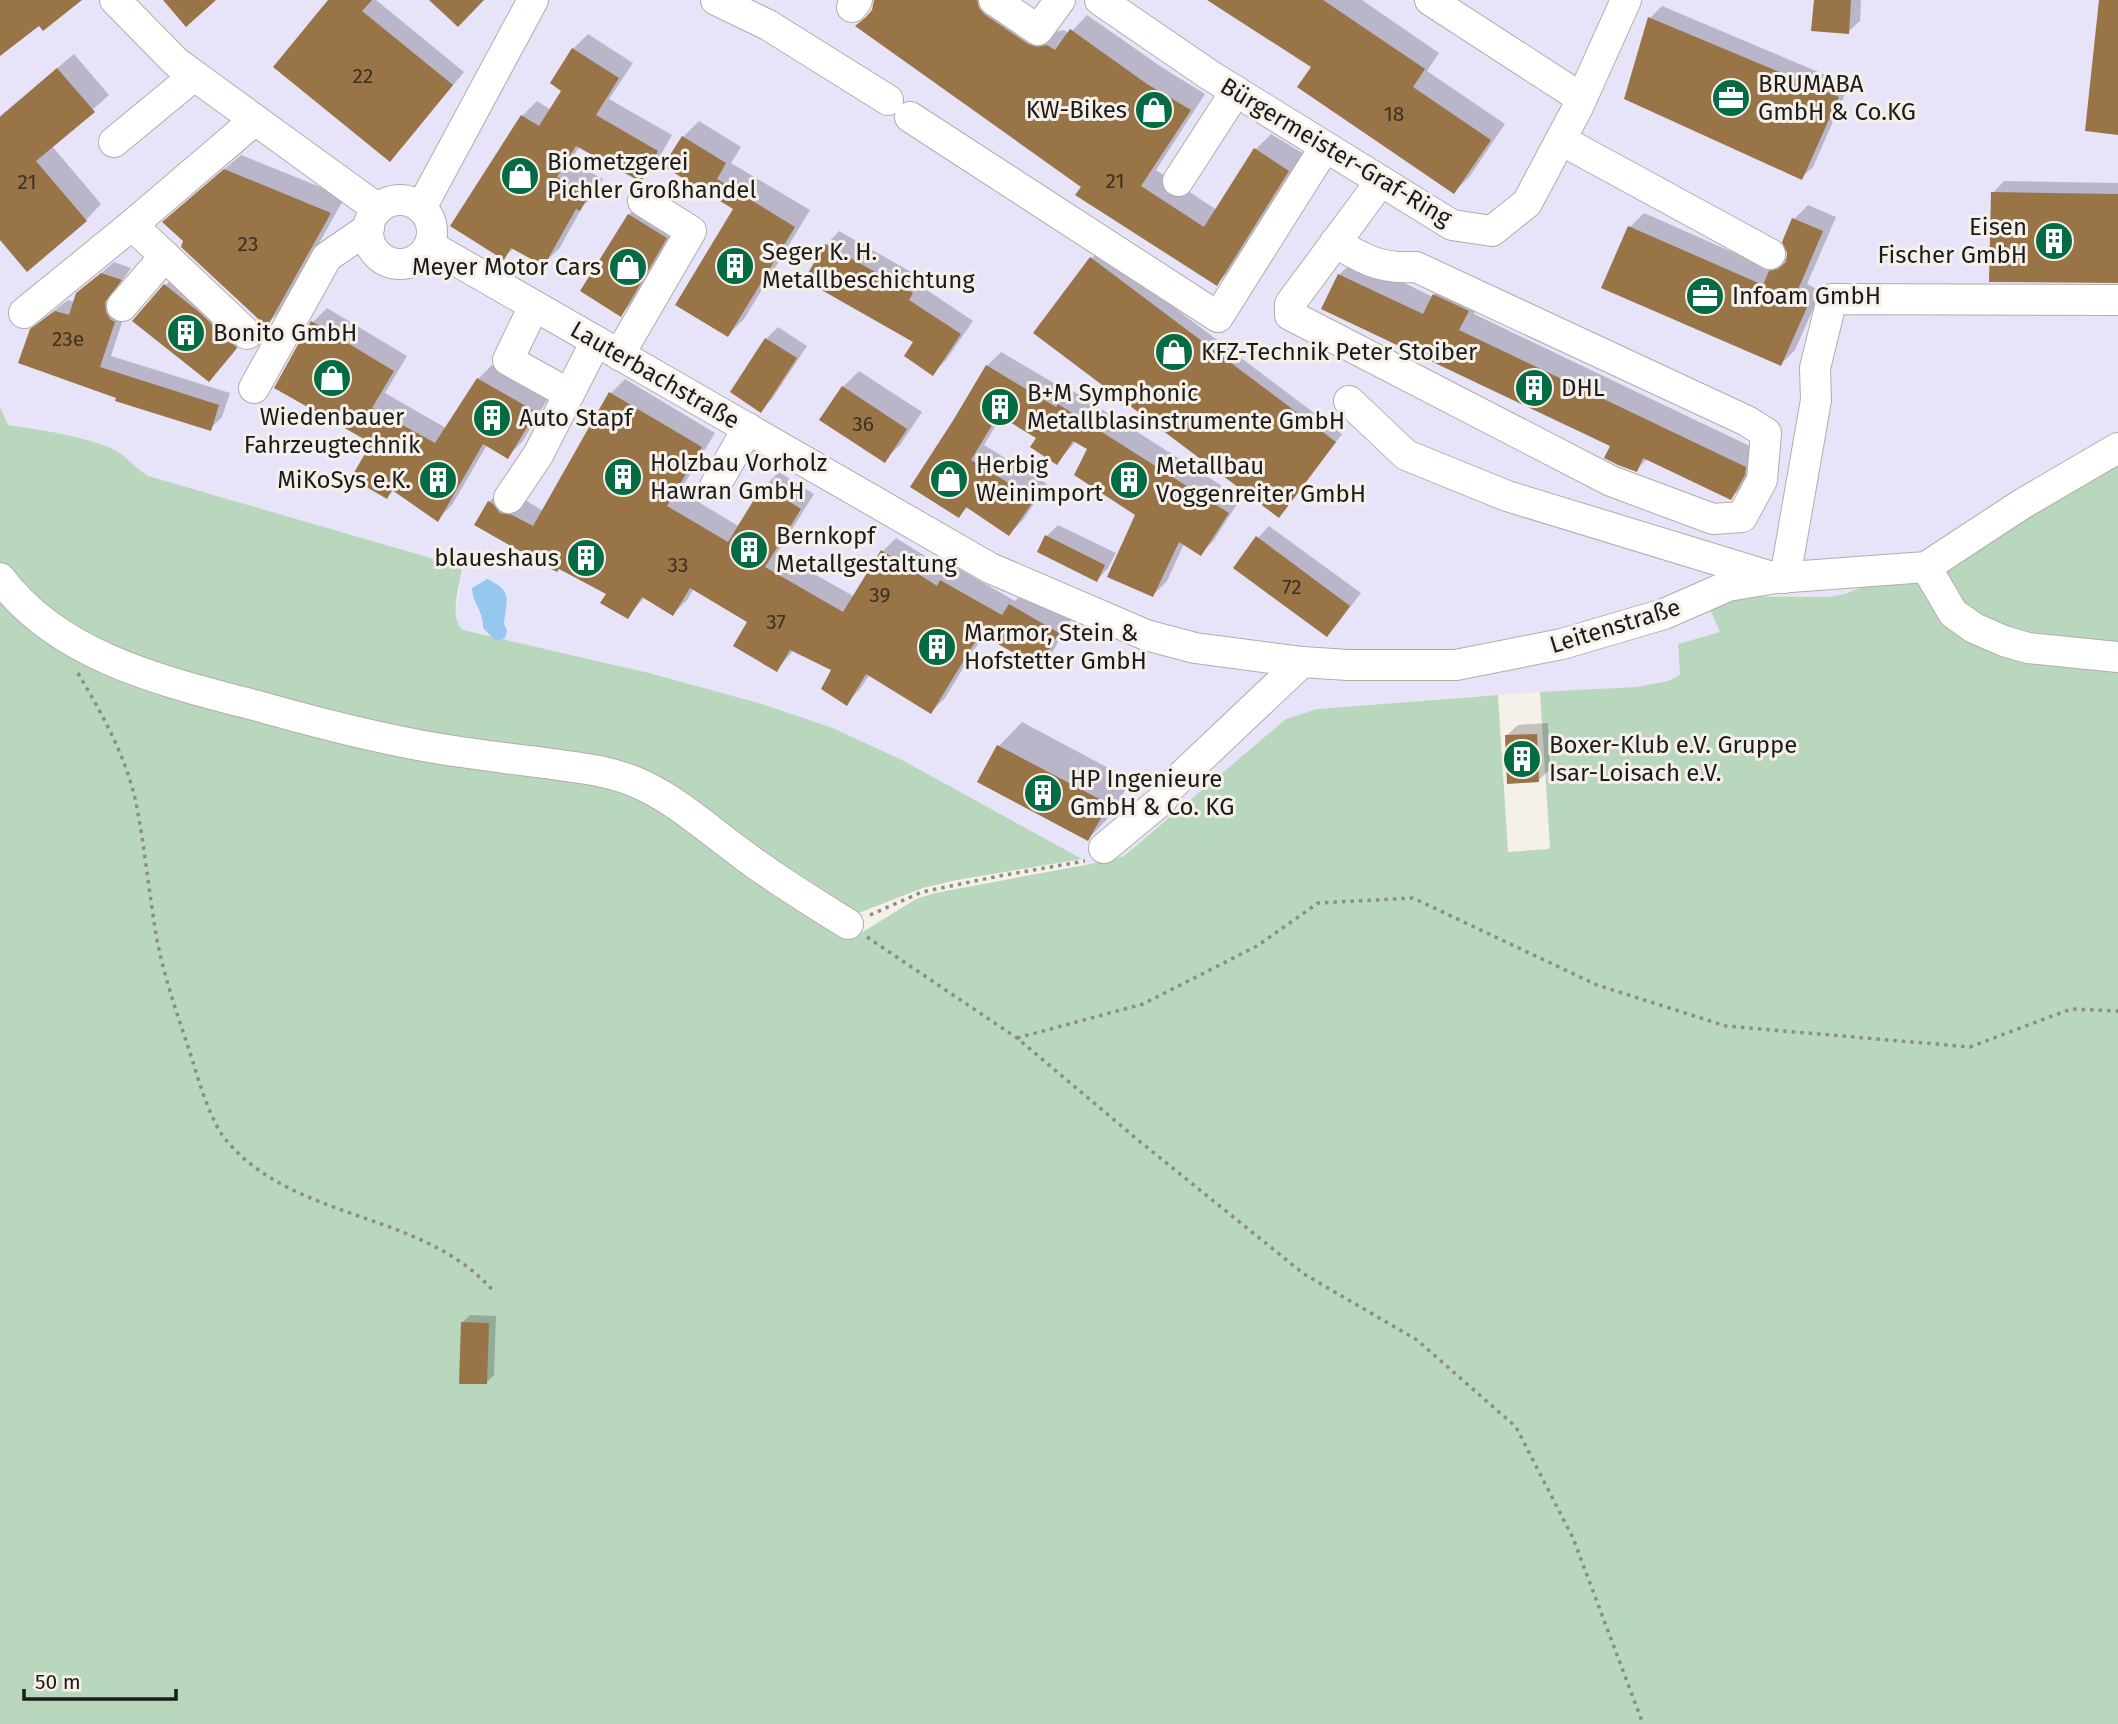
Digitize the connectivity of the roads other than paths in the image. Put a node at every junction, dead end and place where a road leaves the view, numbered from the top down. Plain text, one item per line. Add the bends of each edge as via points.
1 (115, 0) edge
2 (533, 0) edge
3 (716, 0) edge
4 (994, 0) edge
5 (1059, 0) edge
6 (1100, 0) edge
7 (1430, 0) edge
8 (1626, 0) edge
9 (194, 76) junction
10 (1236, 91) junction
11 (1581, 98) junction
12 (255, 120) junction
13 (1561, 139) junction
14 (114, 142) dead end
15 (1325, 147) junction
16 (1178, 181) dead end
17 (1381, 181) junction
18 (643, 201) dead end
19 (421, 208) junction
20 (373, 218) junction
21 (132, 225) junction
22 (1335, 242) junction
23 (429, 245) junction
24 (1770, 254) dead end
25 (165, 256) junction
26 (2118, 300) edge
27 (122, 306) dead end
28 (534, 306) junction
29 (24, 313) dead end
30 (247, 334) dead end
31 (607, 348) junction
32 (254, 388) dead end
33 (569, 394) junction
34 (1349, 401) dead end
35 (748, 428) junction
36 (2118, 448) edge
37 (715, 486) dead end
38 (509, 498) dead end
39 (1926, 567) junction
40 (990, 568) joint
41 (0, 578) edge
42 (1781, 578) junction
43 (2118, 657) edge
44 (1302, 662) junction
45 (1104, 848) road end
46 (848, 924) road end

1 - 9 street
2 - 19 street
3 - 15 street via 768,24 1218,317
4 - 5 street via 1038,30
6 - 10 street, Bürgermeister-Graf-Ring
7 - 11 street
8 - 11 street, Bürgermeister-Graf-Ring
9 - 12 street
9 - 14 street
10 - 15 street, Bürgermeister-Graf-Ring
10 - 16 street
11 - 13 street, Bürgermeister-Graf-Ring
12 - 20 street
12 - 21 street
13 - 17 street, Bürgermeister-Graf-Ring via 1527,204 1492,231 1452,225
13 - 24 street
15 - 17 street, Bürgermeister-Graf-Ring
17 - 22 street
18 - 31 street via 691,231
19 - 20 street via 394,201
19 - 23 street via 431,225
20 - 23 street via 372,247 396,264 416,260
20 - 32 street via 327,257
21 - 25 street
21 - 29 street
22 - 22 street via 1290,304 1290,315 1611,481 1713,519 1742,517 1762,480 1766,433 1416,267 1394,268 1362,259
23 - 28 street, Lauterbachstraße
25 - 27 street
25 - 30 street
26 - 42 street via 1832,299 1815,368 1816,400
28 - 31 street, Lauterbachstraße
28 - 33 street via 508,360
31 - 33 street
31 - 35 street, Lauterbachstraße
33 - 38 street via 538,455
34 - 42 street via 1406,455 1507,496
35 - 37 street
35 - 40 street, Lauterbachstraße
36 - 39 street, Leitenstraße
39 - 42 street, Leitenstraße
39 - 43 street via 1953,613 1974,628 2028,648
40 - 44 street, Leitenstraße via 1146,635 1195,648
41 - 46 street via 40,620 92,652 144,674 298,718 457,752 590,769 634,781 678,806 771,875
42 - 44 street, Leitenstraße via 1728,586 1664,614 1562,644 1457,665
44 - 45 street via 1170,786 1162,800

